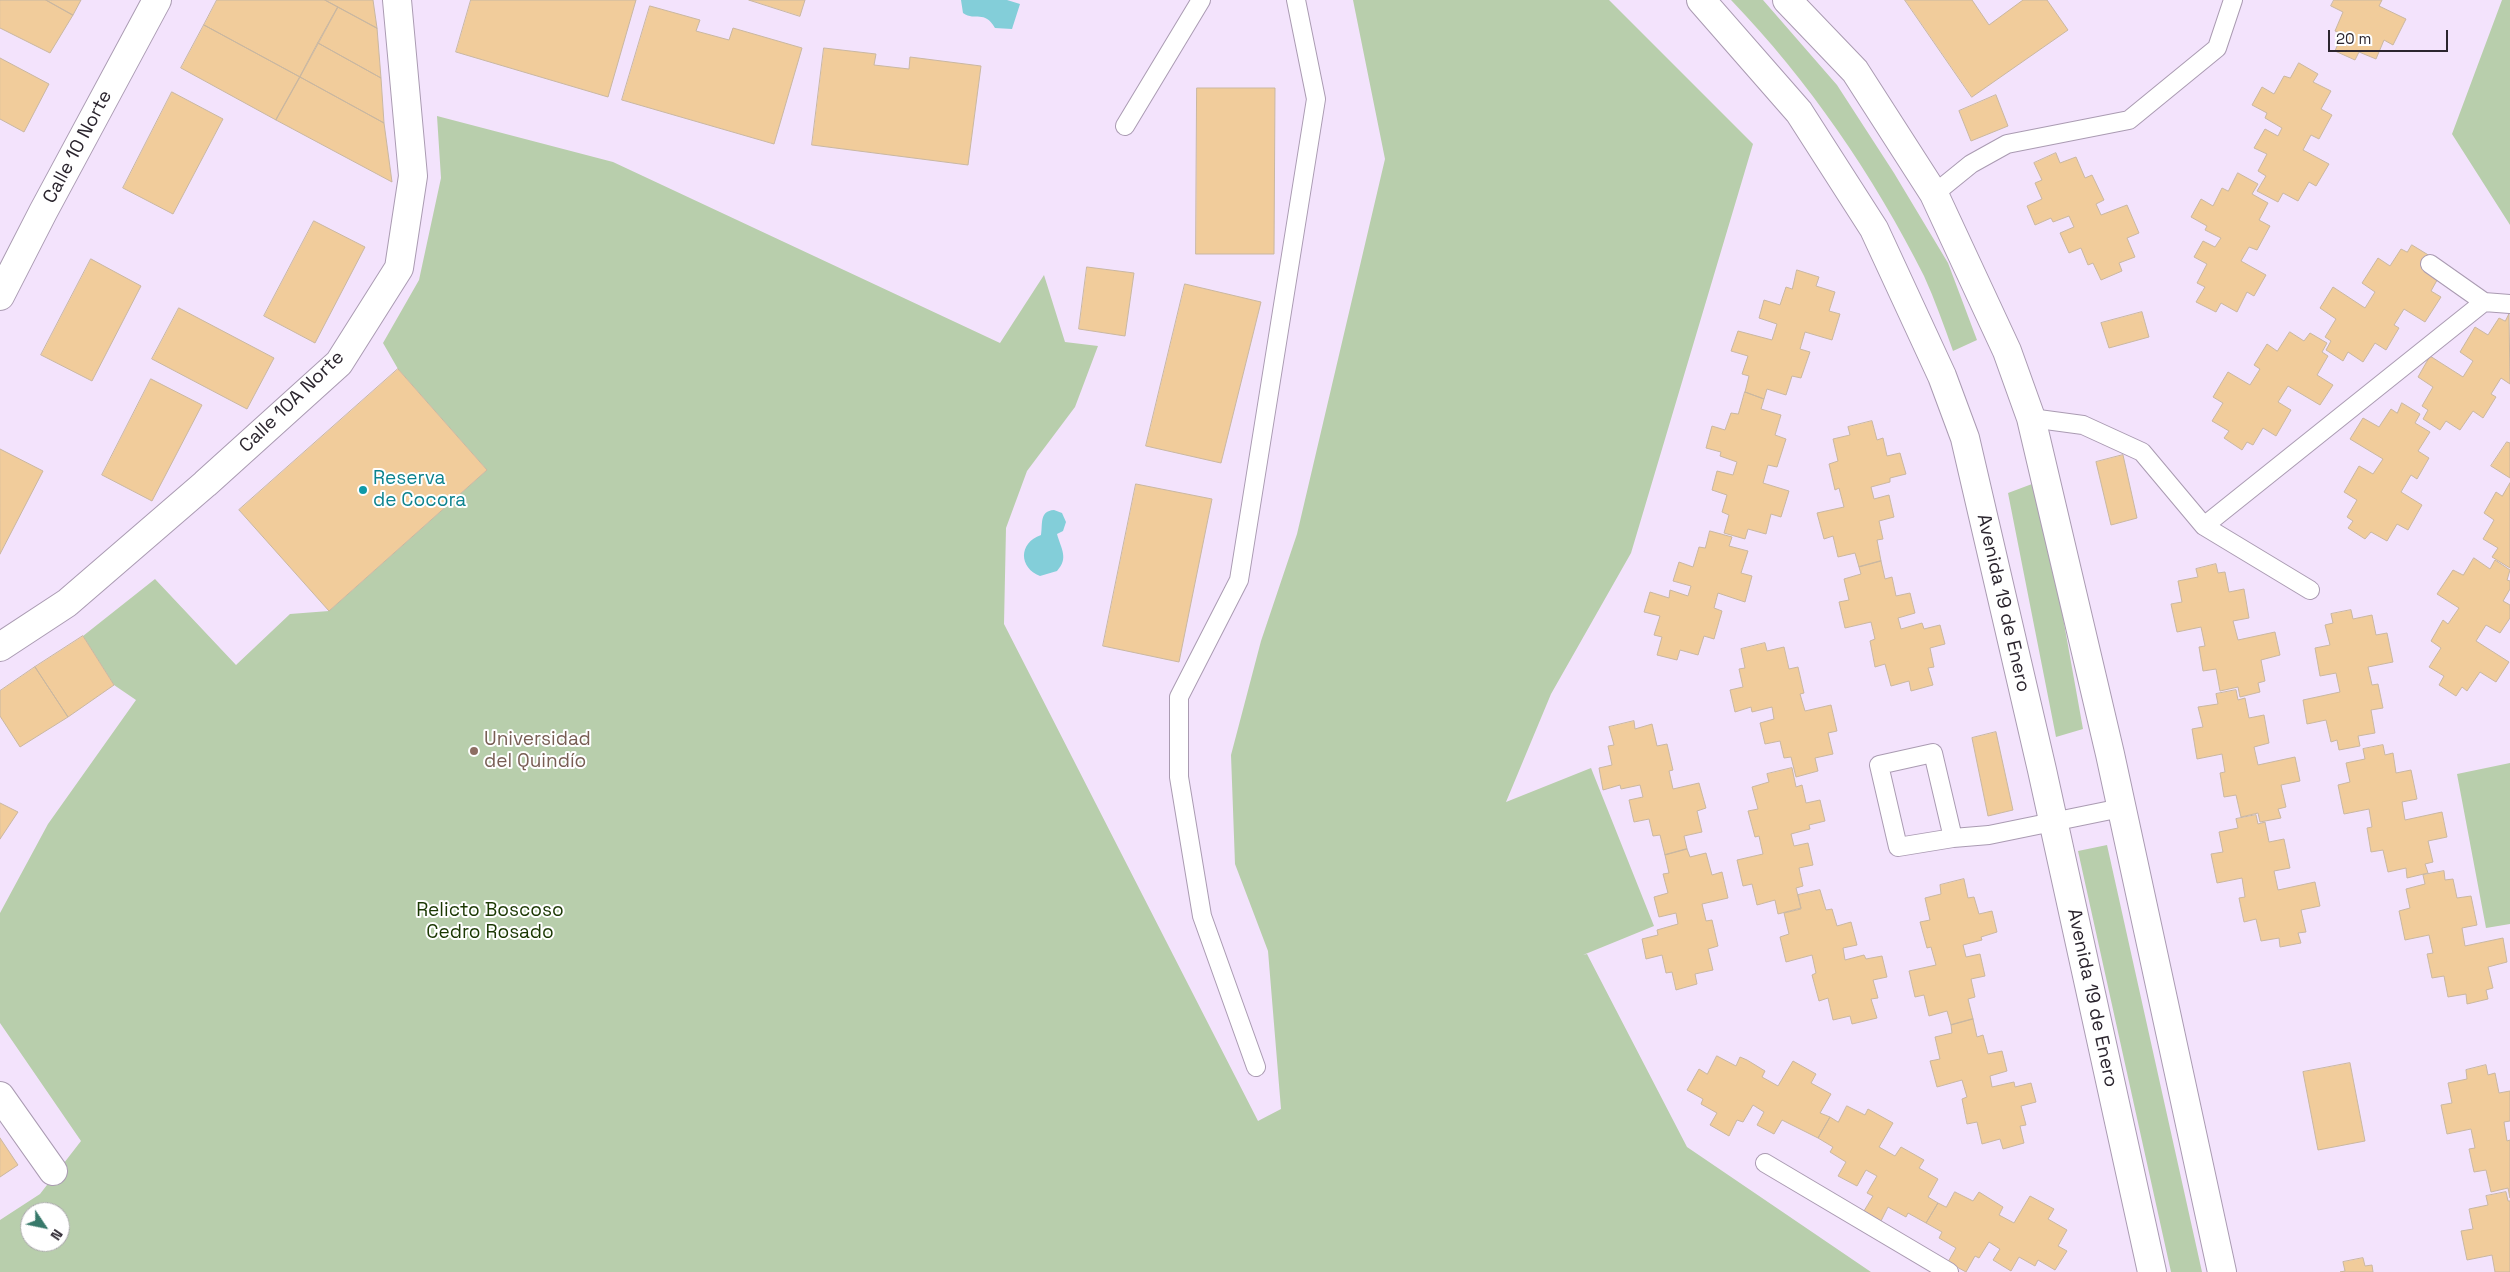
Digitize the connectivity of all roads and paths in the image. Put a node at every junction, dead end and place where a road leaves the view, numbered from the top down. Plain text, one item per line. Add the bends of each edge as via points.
1 (157, 0) edge
2 (397, 0) edge
3 (1201, 0) edge
4 (1296, 0) edge
5 (1701, 0) edge
6 (1787, 0) edge
7 (2233, 0) edge
8 (1125, 126) dead end
9 (1934, 194) junction
10 (2430, 264) dead end
11 (0, 296) edge
12 (2484, 302) junction
13 (2510, 304) edge
14 (2031, 418) junction
15 (2204, 526) junction
16 (2310, 590) dead end
17 (0, 647) edge
18 (2121, 808) junction
19 (2053, 821) junction
20 (1952, 838) junction
21 (1256, 1067) dead end
22 (0, 1096) edge
23 (1765, 1163) dead end
24 (53, 1170) dead end
25 (1949, 1272) edge
26 (2152, 1272) edge
27 (2222, 1272) edge

1 - 11 main road, Calle 10 Norte
2 - 17 main road, Calle 10A Norte via 413,176 399,268 338,363 68,603
3 - 8 lane
4 - 21 lane via 1316,98 1239,580 1178,697 1179,777 1202,916
5 - 19 main road, Avenida 19 de Enero via 1799,112 1874,229 1942,376 1965,438
6 - 9 main road via 1855,71
7 - 9 lane via 2217,48 2129,120 2007,144 1971,164
9 - 14 main road via 2006,351
10 - 12 lane
12 - 13 lane
12 - 15 lane
14 - 15 lane via 2084,425 2142,452
14 - 18 main road
15 - 16 lane
18 - 19 lane
18 - 27 main road
19 - 20 lane via 1989,835
19 - 26 main road, Avenida 19 de Enero
20 - 20 lane via 1933,753 1879,765 1898,847
22 - 24 main road
23 - 25 lane

